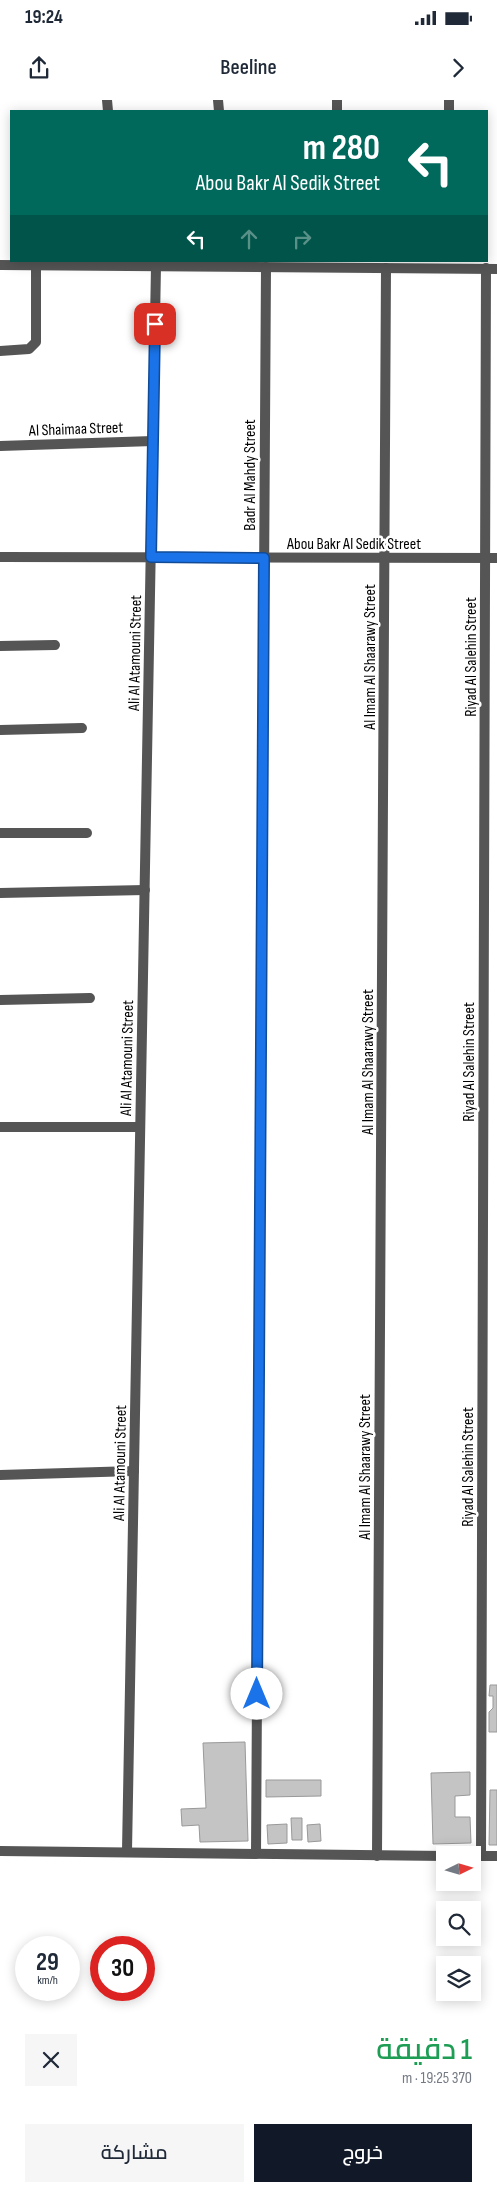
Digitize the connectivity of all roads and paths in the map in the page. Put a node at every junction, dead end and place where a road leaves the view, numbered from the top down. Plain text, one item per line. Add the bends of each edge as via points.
1 (113, 263) edge
2 (224, 264) edge
3 (342, 264) edge
4 (0, 265) edge
5 (36, 265) junction
6 (453, 265) edge
7 (156, 266) junction
8 (266, 267) junction
9 (386, 268) junction
10 (486, 268) junction
11 (497, 269) edge
12 (0, 351) edge
13 (153, 441) junction
14 (0, 446) edge
15 (0, 557) edge
16 (151, 557) junction
17 (264, 558) junction
18 (384, 558) junction
19 (485, 558) junction
20 (497, 558) edge
21 (55, 645) dead end
22 (0, 646) edge
23 (82, 728) dead end
24 (0, 730) edge
25 (0, 833) edge
26 (86, 833) dead end
27 (145, 890) junction
28 (0, 893) edge
29 (90, 998) dead end
30 (0, 1000) edge
31 (0, 1126) edge
32 (140, 1127) junction
33 (134, 1471) junction
34 (0, 1475) edge
35 (477, 1846) edge
36 (0, 1851) edge
37 (127, 1851) junction
38 (256, 1854) junction
39 (377, 1856) junction
40 (436, 1856) edge
41 (481, 1856) edge
42 (497, 1856) edge

1 - 5 street
1 - 7 street
2 - 7 street
2 - 8 street
3 - 8 street
3 - 9 street
4 - 5 street
5 - 12 street via 36,342 29,349
6 - 9 street
6 - 10 street
7 - 13 street, Ali Al Atamouni Street
8 - 17 street, Badr Al Mahdy Street
9 - 18 street, Al Imam Al Shaarawy Street
10 - 11 street
10 - 19 street, Riyad Al Salehin Street
13 - 14 street, Al Shaimaa Street
13 - 16 street, Ali Al Atamouni Street
15 - 16 street, Abou Bakr Al Sedik Street
16 - 17 street, Abou Bakr Al Sedik Street
16 - 27 street, Ali Al Atamouni Street
17 - 18 street, Abou Bakr Al Sedik Street
17 - 38 street, Badr Al Mahdy Street
18 - 19 street, Abou Bakr Al Sedik Street
18 - 39 street, Al Imam Al Shaarawy Street
19 - 20 street, Abou Bakr Al Sedik Street
19 - 35 street, Riyad Al Salehin Street
21 - 22 street
23 - 24 street
25 - 26 street
27 - 28 street
27 - 32 street, Ali Al Atamouni Street
29 - 30 street
31 - 32 street
32 - 33 street, Ali Al Atamouni Street
33 - 34 street
33 - 37 street, Ali Al Atamouni Street
36 - 37 street
37 - 38 street
38 - 39 street
39 - 40 street
41 - 42 street

